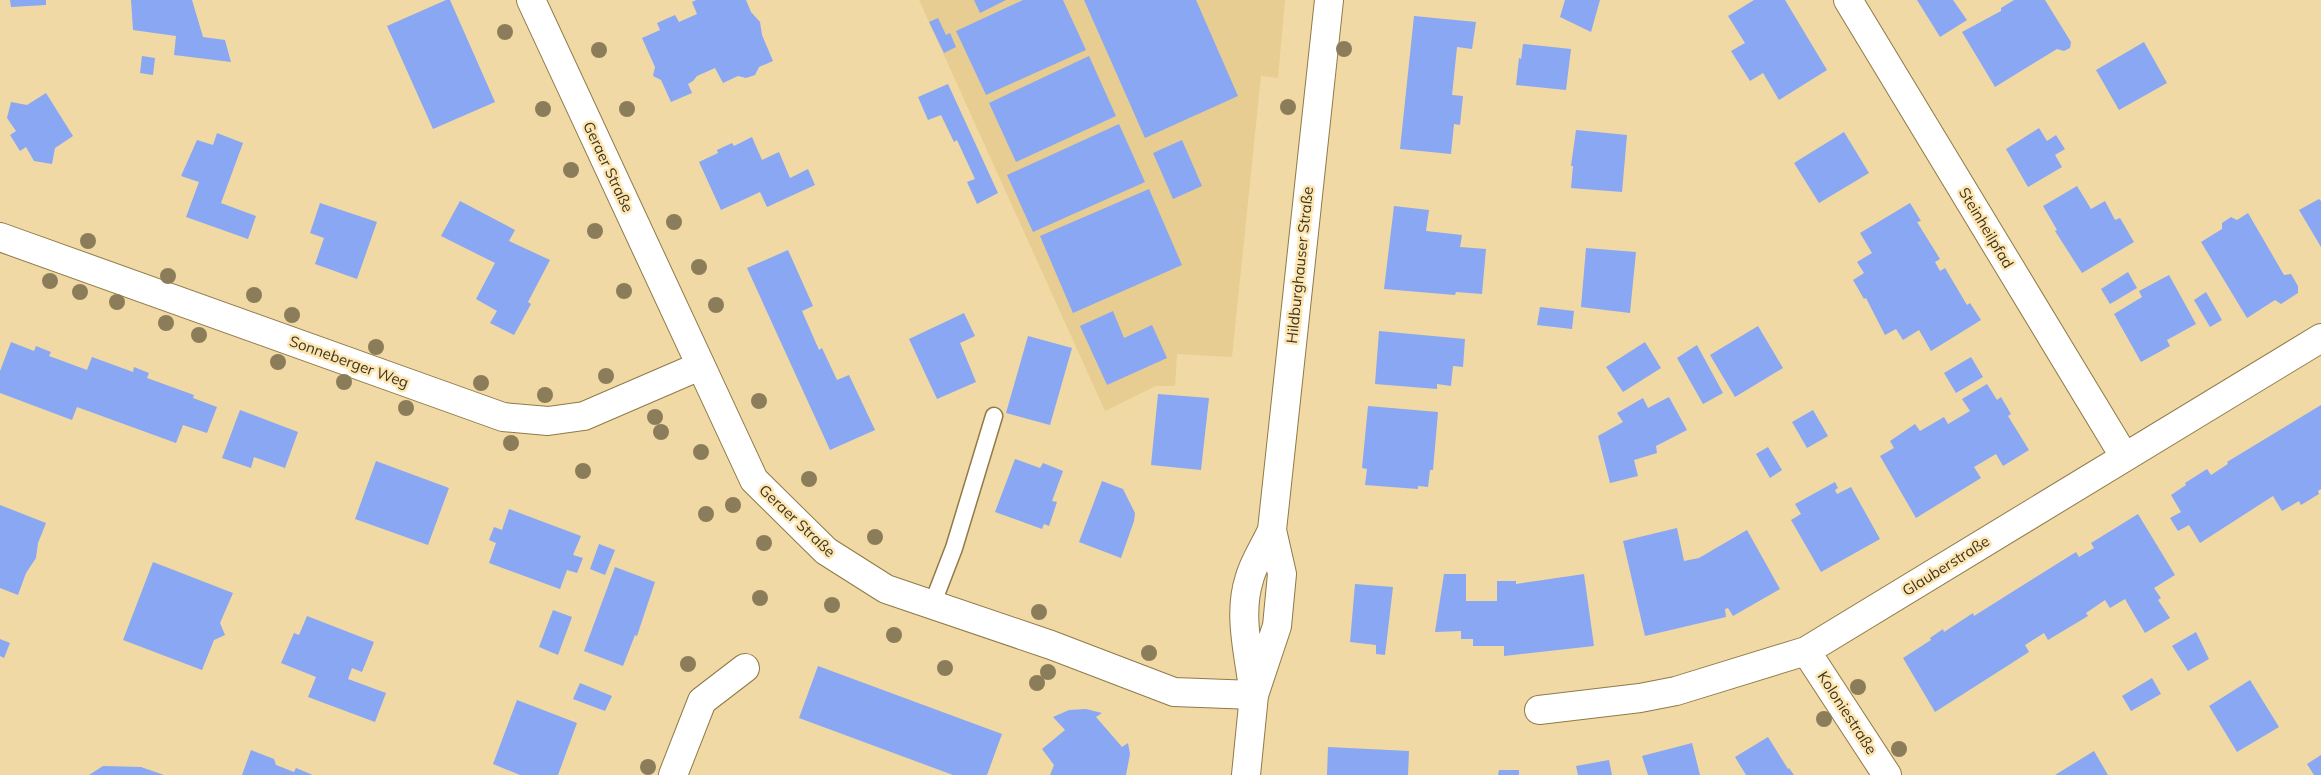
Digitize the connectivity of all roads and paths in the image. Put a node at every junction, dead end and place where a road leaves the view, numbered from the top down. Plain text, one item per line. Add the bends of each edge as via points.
1 (531, 0) edge
2 (1329, 0) edge
3 (1848, 0) edge
4 (0, 237) edge
5 (2321, 338) edge
6 (700, 366) junction
7 (994, 416) dead end
8 (2124, 456) junction
9 (932, 605) junction
10 (1806, 651) junction
11 (745, 668) dead end
12 (1254, 695) junction
13 (1539, 710) dead end
14 (673, 775) edge
15 (1246, 775) edge
16 (1887, 775) edge

1 - 6 street, Geraer Straße
2 - 12 street, Hildburghauser Straße via 1272,530 1282,574 1277,626
3 - 8 street, Steinheilpfad
4 - 6 street, Sonneberger Weg via 503,418 548,421 584,416
5 - 8 street, Glauberstraße
6 - 9 street, Geraer Straße via 754,480 826,551 886,589
7 - 9 lane via 954,548
8 - 10 street, Glauberstraße
9 - 12 street, Geraer Straße via 1051,645 1174,692
10 - 13 street, Glauberstraße via 1676,692
10 - 16 street, Koloniestraße
11 - 14 street via 702,701
12 - 15 street, Hildburghauser Straße

